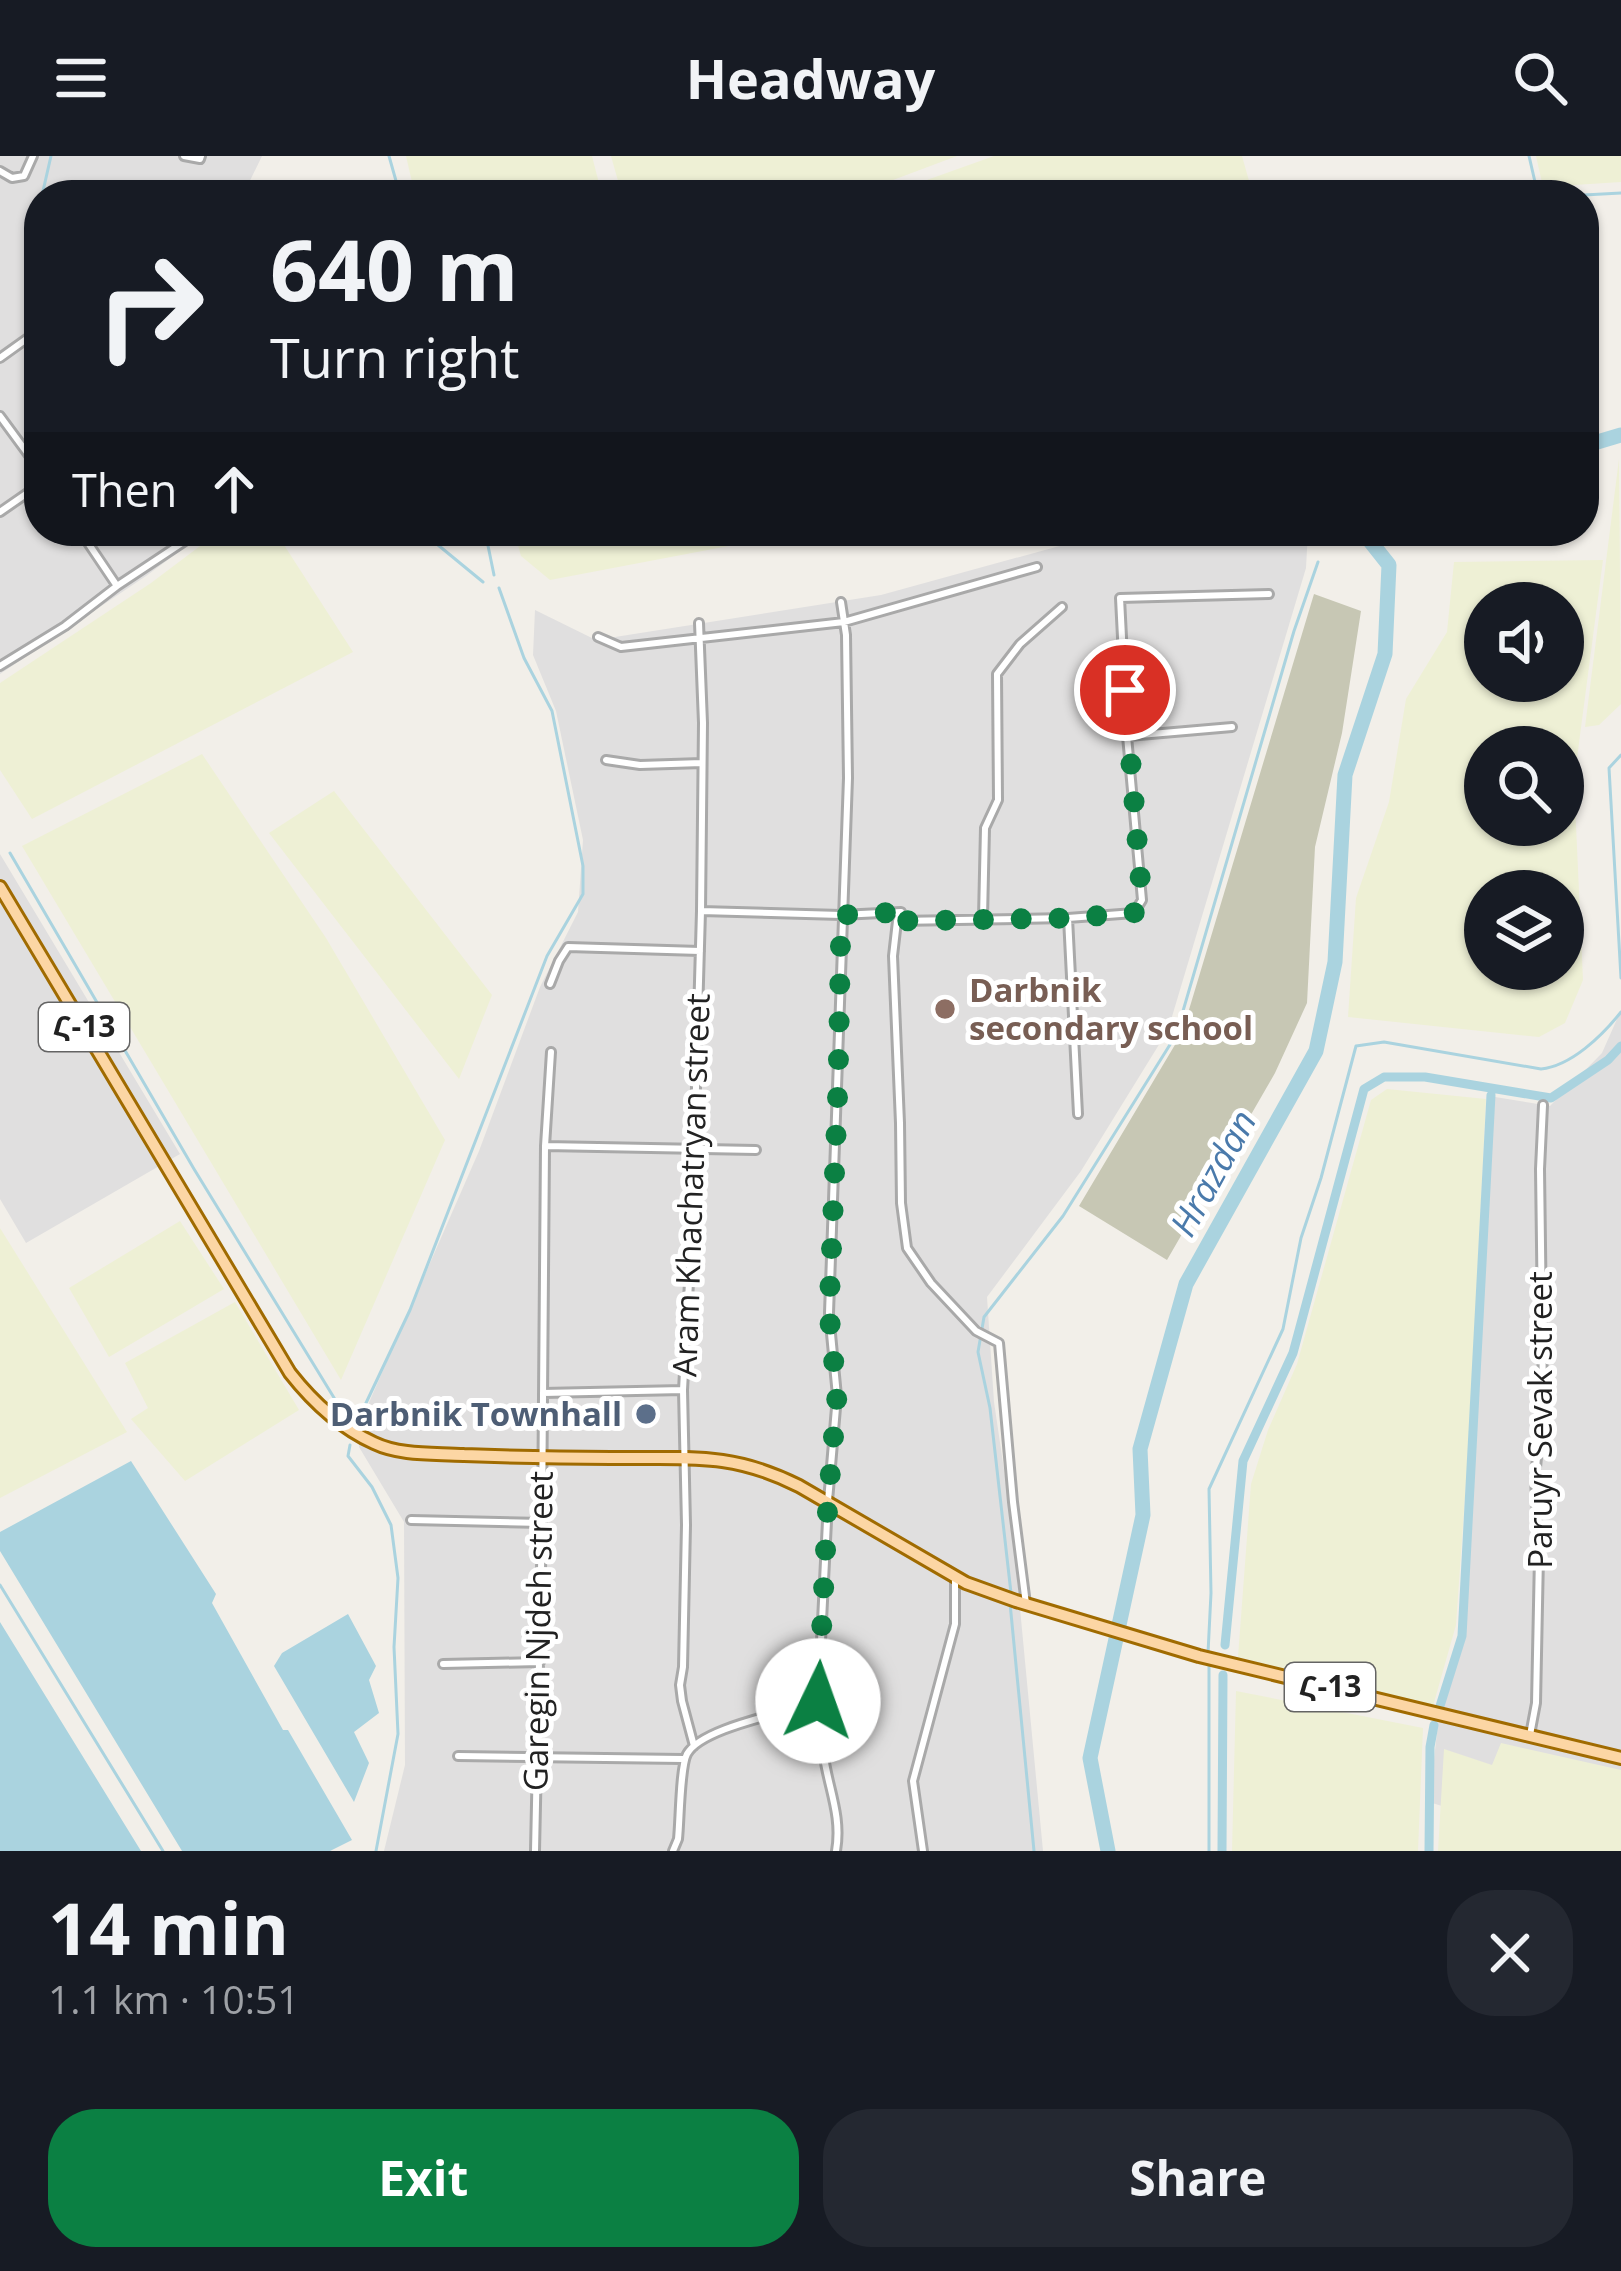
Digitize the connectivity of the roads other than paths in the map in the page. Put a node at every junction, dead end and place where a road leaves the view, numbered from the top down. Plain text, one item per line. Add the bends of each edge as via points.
1 (33, 156) edge
2 (184, 156) edge
3 (200, 158) edge
4 (0, 170) edge
5 (0, 416) edge
6 (24, 449) edge
7 (90, 546) edge
8 (177, 546) edge
9 (1037, 567) dead end
10 (117, 586) junction
11 (1268, 594) dead end
12 (841, 602) dead end
13 (1062, 607) dead end
14 (844, 622) junction
15 (699, 623) dead end
16 (598, 637) dead end
17 (698, 638) junction
18 (0, 666) edge
19 (1232, 727) dead end
20 (1127, 736) junction
21 (606, 760) dead end
22 (702, 763) junction
23 (0, 887) edge
24 (701, 911) junction
25 (841, 915) junction
26 (983, 918) junction
27 (1068, 918) junction
28 (896, 921) junction
29 (700, 951) junction
30 (550, 984) dead end
31 (551, 1052) dead end
32 (1543, 1105) dead end
33 (1078, 1114) dead end
34 (545, 1146) junction
35 (693, 1148) junction
36 (756, 1150) dead end
37 (683, 1390) junction
38 (543, 1393) junction
39 (541, 1458) junction
40 (684, 1458) junction
41 (828, 1501) junction
42 (411, 1520) dead end
43 (542, 1522) junction
44 (955, 1577) junction
45 (1021, 1603) junction
46 (540, 1662) junction
47 (443, 1664) dead end
48 (818, 1701) junction
49 (1530, 1735) junction
50 (694, 1746) junction
51 (458, 1756) dead end
52 (536, 1757) junction
53 (1621, 1758) edge
54 (683, 1759) junction
55 (535, 1851) edge
56 (673, 1851) edge
57 (836, 1851) edge
58 (923, 1851) edge

1 - 4 street via 18,178
2 - 3 street
5 - 6 street
7 - 10 street
8 - 10 street
9 - 14 street
10 - 18 street
11 - 20 street via 1120,598
12 - 14 street
13 - 26 street via 997,674 998,800 985,828
14 - 17 street
14 - 25 street
15 - 17 street, Aram Khachatryan street
16 - 17 street via 621,647
17 - 22 street, Aram Khachatryan street
19 - 20 street
20 - 27 street via 1140,907
21 - 22 street
22 - 24 street, Aram Khachatryan street
23 - 39 main road, Հ-13 via 290,1373 323,1409 376,1445
24 - 25 street
24 - 29 street, Aram Khachatryan street
25 - 28 street via 901,912
25 - 41 street via 829,1312 837,1396
26 - 27 street
26 - 28 street
27 - 33 street
28 - 45 street via 907,1248 976,1330 999,1343
29 - 30 street via 568,947
29 - 35 street, Aram Khachatryan street
31 - 34 street, Garegin Njdeh street
32 - 49 street, Paruyr Sevak street via 1537,1703
34 - 35 street
34 - 38 street, Garegin Njdeh street
35 - 36 street
35 - 37 street, Aram Khachatryan street
37 - 38 street
37 - 40 street, Aram Khachatryan street
38 - 39 street, Garegin Njdeh street
39 - 40 main road, Հ-13
39 - 43 street, Garegin Njdeh street
40 - 41 main road, Հ-13 via 758,1467
40 - 50 street, Aram Khachatryan street via 680,1685
41 - 44 main road, Հ-13
41 - 48 street
42 - 43 street
43 - 46 street, Garegin Njdeh street
44 - 45 main road, Հ-13
44 - 58 street via 955,1624 913,1781
45 - 49 main road, Հ-13 via 1198,1656
46 - 47 street
46 - 52 street, Garegin Njdeh street
48 - 50 street
48 - 57 street via 838,1815
49 - 53 main road, Հ-13
50 - 54 street
51 - 52 street
52 - 54 street
52 - 55 street, Garegin Njdeh street
54 - 56 street

